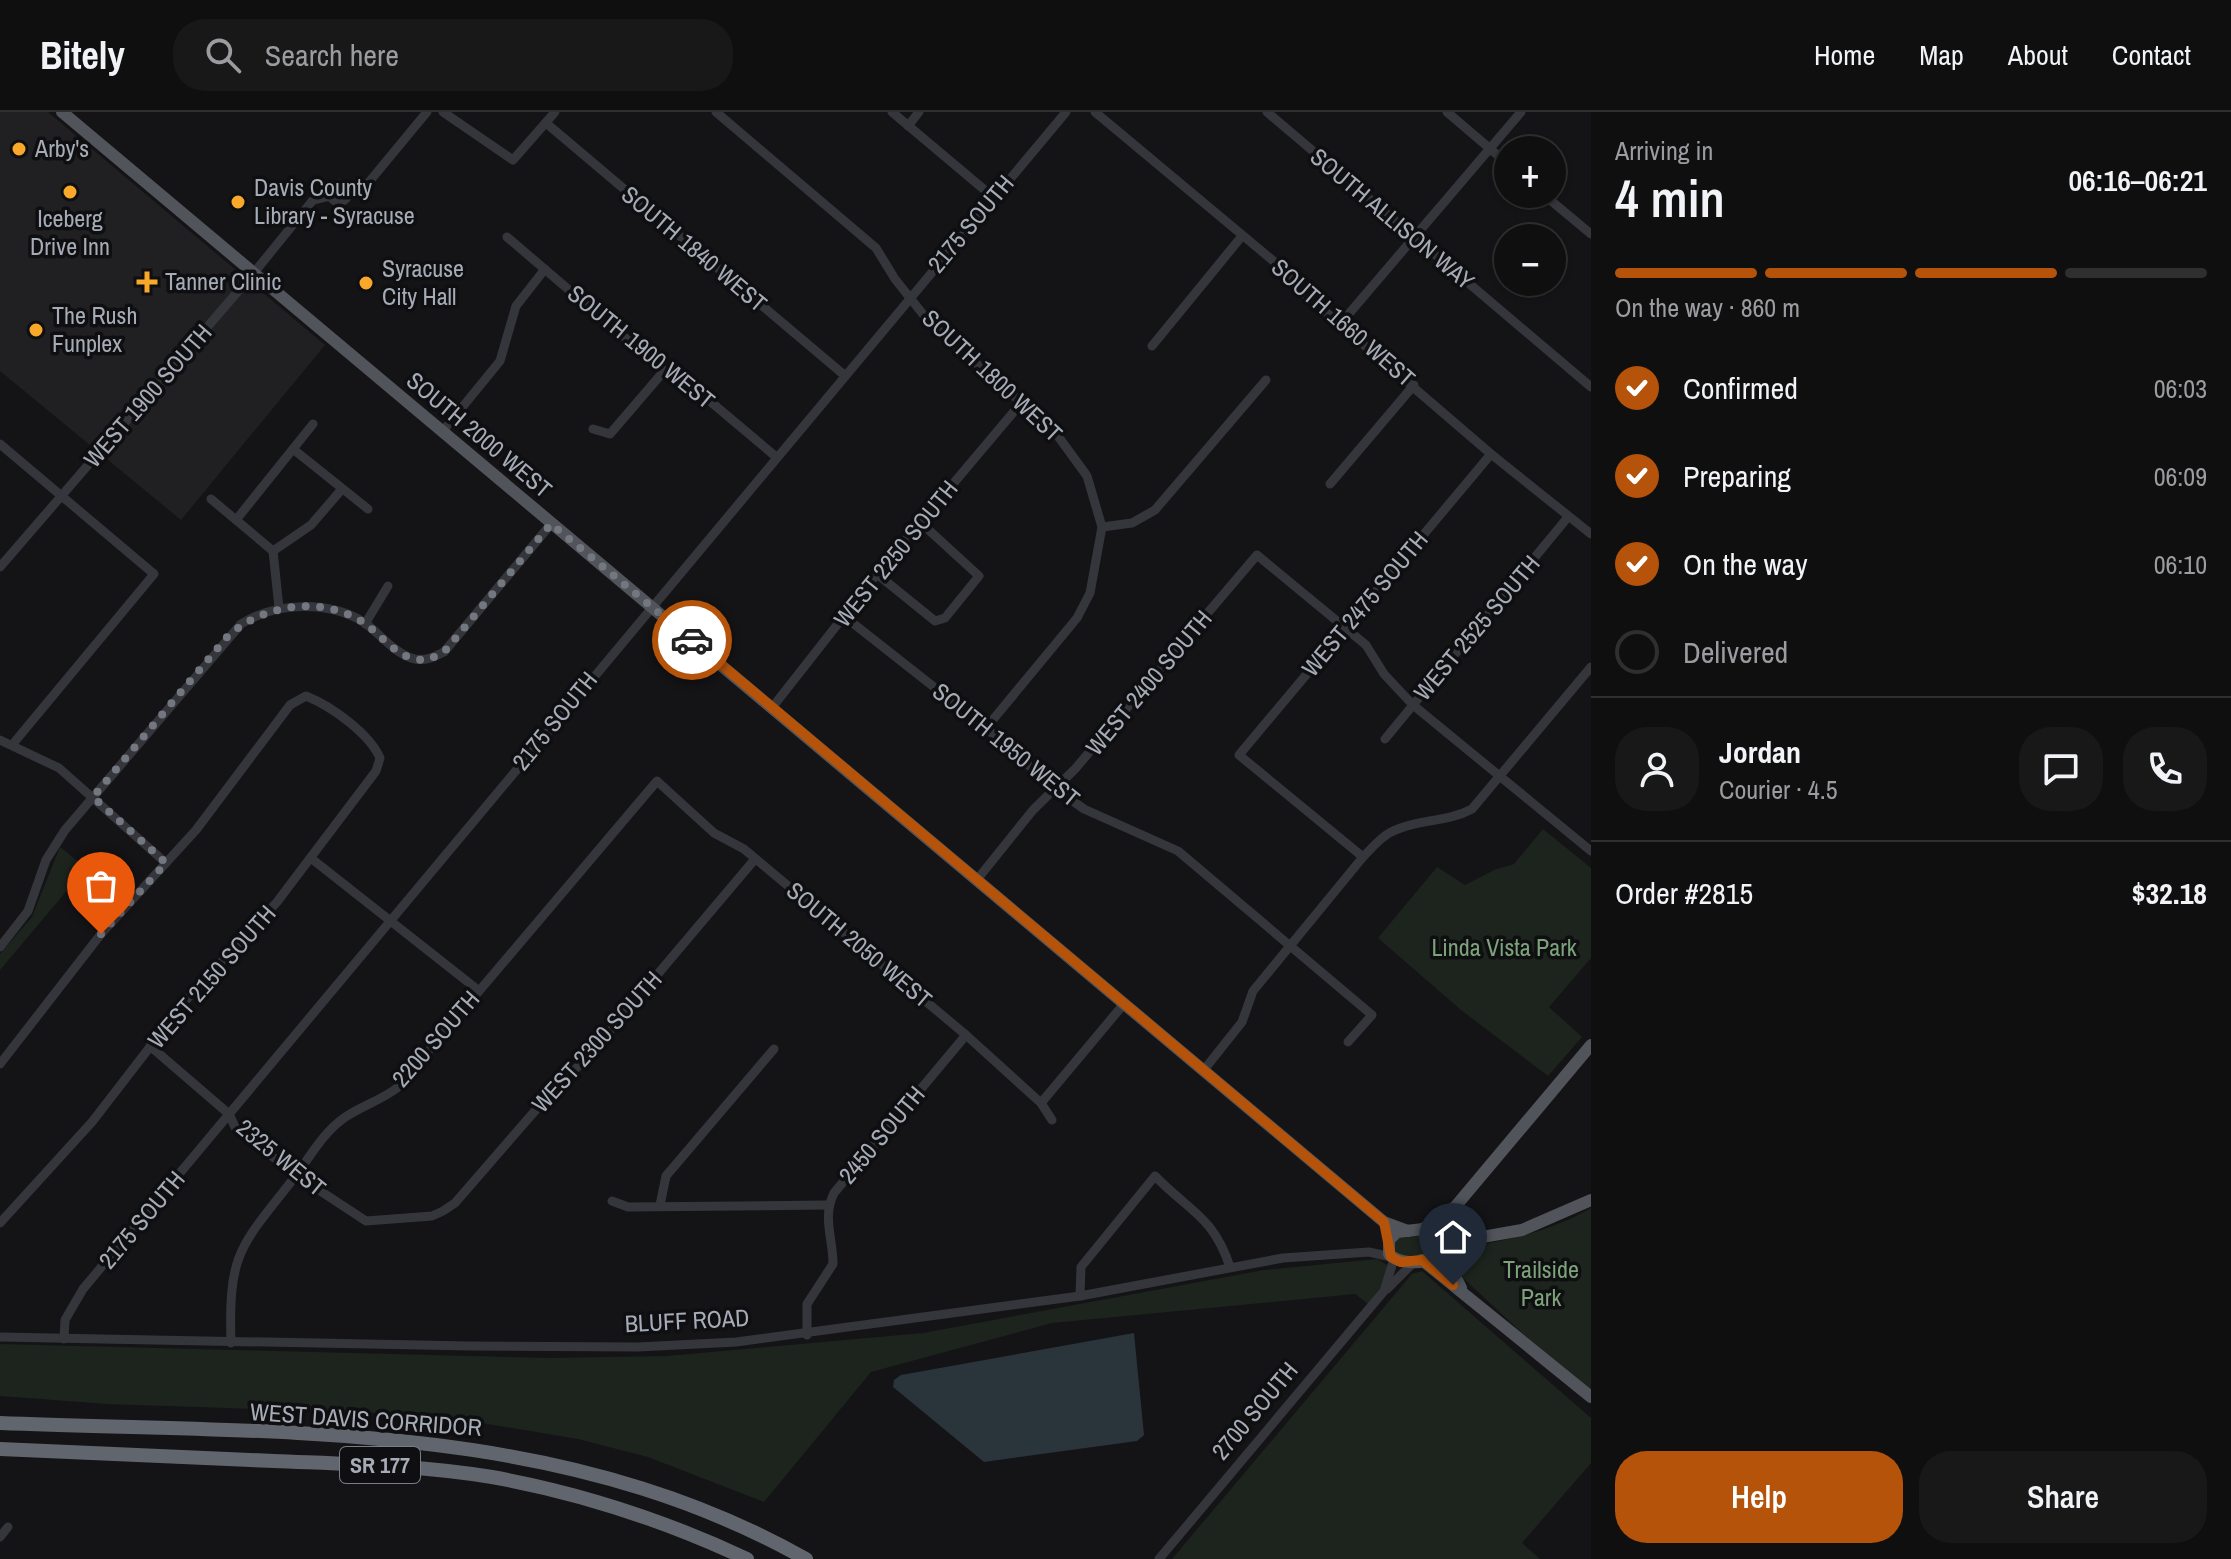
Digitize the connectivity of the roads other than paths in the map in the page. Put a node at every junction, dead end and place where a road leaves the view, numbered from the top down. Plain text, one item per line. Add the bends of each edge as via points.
1 (62, 112) edge
2 (427, 112) edge
3 (443, 112) edge
4 (555, 112) edge
5 (716, 112) edge
6 (892, 112) edge
7 (919, 112) edge
8 (1066, 112) edge
9 (1095, 112) edge
10 (1267, 112) edge
11 (1447, 112) edge
12 (1521, 112) edge
13 (546, 123) junction
14 (908, 126) junction
15 (1490, 149) junction
16 (1494, 152) edge
17 (993, 197) junction
18 (1560, 208) edge
19 (1591, 234) edge
20 (1242, 236) junction
21 (507, 237) dead end
22 (1414, 238) junction
23 (545, 269) junction
24 (253, 274) junction
25 (910, 297) junction
26 (1341, 323) junction
27 (1152, 346) dead end
28 (664, 371) junction
29 (843, 374) junction
30 (1266, 380) dead end
31 (1414, 385) junction
32 (1591, 387) edge
33 (1022, 402) junction
34 (313, 424) dead end
35 (593, 429) dead end
36 (442, 432) junction
37 (0, 444) edge
38 (293, 449) junction
39 (1491, 454) junction
40 (775, 456) junction
41 (1330, 484) dead end
42 (342, 489) junction
43 (61, 497) junction
44 (211, 499) dead end
45 (368, 509) dead end
46 (1568, 517) junction
47 (236, 520) junction
48 (920, 522) junction
49 (551, 524) junction
50 (1102, 527) junction
51 (1591, 534) edge
52 (273, 551) junction
53 (0, 567) edge
54 (877, 574) junction
55 (388, 586) dead end
56 (651, 605) junction
57 (279, 608) junction
58 (845, 617) junction
59 (365, 624) junction
60 (1345, 627) junction
61 (1591, 667) edge
62 (1413, 705) junction
63 (771, 709) junction
64 (986, 728) junction
65 (1385, 739) dead end
66 (0, 740) edge
67 (12, 745) junction
68 (1501, 776) junction
69 (657, 781) joint
70 (1056, 789) junction
71 (93, 797) junction
72 (1591, 851) edge
73 (1363, 857) junction
74 (312, 859) junction
75 (755, 859) junction
76 (166, 863) junction
77 (976, 881) junction
78 (392, 920) junction
79 (1290, 945) junction
80 (0, 947) edge
81 (478, 990) junction
82 (1123, 1005) junction
83 (966, 1035) junction
84 (1348, 1042) dead end
85 (1591, 1045) edge
86 (150, 1046) junction
87 (774, 1049) dead end
88 (0, 1064) edge
89 (1203, 1071) junction
90 (1041, 1103) junction
91 (229, 1114) junction
92 (1052, 1120) dead end
93 (296, 1175) junction
94 (1591, 1200) edge
95 (612, 1201) dead end
96 (660, 1205) junction
97 (828, 1205) junction
98 (1455, 1207) junction
99 (432, 1216) joint
100 (1384, 1222) junction
101 (0, 1223) edge
102 (1423, 1229) junction
103 (1408, 1231) junction
104 (1450, 1232) junction
105 (1477, 1237) junction
106 (1388, 1241) junction
107 (1452, 1251) junction
108 (1369, 1252) junction
109 (1392, 1258) junction
110 (1419, 1260) junction
111 (1230, 1267) junction
112 (1461, 1288) junction
113 (1384, 1291) junction
114 (1080, 1296) junction
115 (807, 1335) junction
116 (0, 1337) edge
117 (64, 1339) junction
118 (231, 1343) junction
119 (1590, 1393) edge
120 (0, 1423) edge
121 (0, 1449) edge
122 (8, 1527) dead end
123 (0, 1537) edge
124 (747, 1559) edge
125 (806, 1559) edge
126 (1159, 1559) edge

1 - 24 main road, SOUTH 2000 WEST
2 - 24 street, WEST 1900 SOUTH via 358,192 338,184 330,196 313,200
3 - 13 street via 513,160
4 - 13 street
5 - 25 street, SOUTH 1800 WEST via 876,248
6 - 14 street
7 - 14 street
8 - 17 street, 2175 SOUTH
9 - 20 street, SOUTH 1660 WEST
10 - 22 street, SOUTH ALLISON WAY
11 - 15 street
12 - 15 street
13 - 29 street, SOUTH 1840 WEST
14 - 17 street
15 - 16 street
15 - 22 street
17 - 25 street, 2175 SOUTH
18 - 19 street
20 - 26 street, SOUTH 1660 WEST
20 - 27 street
21 - 23 street, SOUTH 1900 WEST
22 - 26 street
22 - 32 street, SOUTH ALLISON WAY
23 - 28 street, SOUTH 1900 WEST
23 - 36 street via 516,306 500,361
24 - 36 main road, SOUTH 2000 WEST
24 - 43 street, WEST 1900 SOUTH
25 - 29 street, 2175 SOUTH
25 - 33 street, SOUTH 1800 WEST via 941,334
26 - 31 street, SOUTH 1660 WEST
28 - 35 street via 610,434
28 - 40 street, SOUTH 1900 WEST via 705,397
29 - 40 street, 2175 SOUTH
30 - 50 street via 1155,510 1132,523
31 - 39 street, SOUTH 1660 WEST
31 - 41 street
33 - 48 street, WEST 2250 SOUTH
33 - 50 street, SOUTH 1800 WEST via 1055,432 1087,476
34 - 38 street
36 - 49 main road, SOUTH 2000 WEST
37 - 43 street
38 - 42 street
38 - 47 street
39 - 46 street, SOUTH 1660 WEST
39 - 60 street, WEST 2475 SOUTH
40 - 56 street, 2175 SOUTH
42 - 45 street
42 - 52 street via 311,525
43 - 53 street, WEST 1900 SOUTH
43 - 67 street via 154,574
44 - 47 street
46 - 51 street, SOUTH 1660 WEST
46 - 62 street, WEST 2525 SOUTH
47 - 52 street
48 - 54 street, WEST 2250 SOUTH
48 - 54 street via 979,576 945,618 935,621
49 - 56 main road, SOUTH 2000 WEST
49 - 59 street via 444,652 426,660 410,658
50 - 64 street via 1097,572 1084,606
52 - 57 street
54 - 58 street, WEST 2250 SOUTH
55 - 59 street
56 - 63 main road, SOUTH 2000 WEST
56 - 78 street, 2175 SOUTH
57 - 59 street via 322,607
57 - 71 street via 250,618 227,637
58 - 63 street, WEST 2250 SOUTH
58 - 64 street, SOUTH 1950 WEST
60 - 62 street via 1366,645
60 - 70 street, WEST 2400 SOUTH via 1257,555
60 - 73 street, WEST 2475 SOUTH via 1239,755
61 - 68 street
62 - 65 street, WEST 2525 SOUTH
62 - 68 street
63 - 77 main road, SOUTH 2000 WEST
64 - 70 street, SOUTH 1950 WEST
66 - 67 street
67 - 71 street via 59,768
68 - 72 street
68 - 73 street via 1472,809 1456,818 1398,828
69 - 75 street, SOUTH 2050 WEST via 714,833
69 - 81 street, 2200 SOUTH
70 - 77 street, WEST 2400 SOUTH
70 - 79 street, SOUTH 1950 WEST via 1084,809 1178,851
71 - 76 street
71 - 80 street via 46,860 28,911
73 - 79 street
74 - 76 street, WEST 2150 SOUTH via 380,758 374,745 306,696 290,705
74 - 78 street
74 - 86 street, WEST 2150 SOUTH
75 - 83 street, SOUTH 2050 WEST
75 - 99 street, WEST 2300 SOUTH via 586,1059 455,1203
76 - 88 street via 101,934
77 - 82 main road, SOUTH 2000 WEST
78 - 81 street
78 - 91 street, 2175 SOUTH
79 - 84 street, SOUTH 1950 WEST via 1372,1015
79 - 89 street via 1253,991 1242,1022
81 - 93 street, 2200 SOUTH via 397,1088 344,1118
82 - 89 main road, SOUTH 2000 WEST
82 - 90 street
83 - 90 street, SOUTH 2050 WEST
83 - 97 street, 2450 SOUTH
85 - 98 main road
86 - 91 street, 2325 WEST
86 - 101 street, WEST 2150 SOUTH via 92,1122
87 - 96 street via 666,1176
89 - 100 main road, SOUTH 2000 WEST
90 - 92 street, SOUTH 2050 WEST
91 - 93 street, 2325 WEST via 235,1127
91 - 117 street, 2175 SOUTH via 83,1289 65,1320
93 - 99 street, 2325 WEST via 366,1221
93 - 118 street, 2200 SOUTH via 240,1250 229,1296
94 - 105 main road via 1522,1230
95 - 96 street via 628,1207
96 - 97 street
97 - 115 street, 2450 SOUTH via 833,1264 807,1304
98 - 102 main road
98 - 104 main road
100 - 103 main road, SOUTH 2000 WEST
100 - 106 main road
102 - 103 main road
102 - 104 main road
103 - 106 main road via 1397,1232
104 - 105 main road
104 - 107 main road
105 - 107 main road
106 - 108 street, BLUFF ROAD
106 - 109 main road
107 - 110 main road
107 - 112 main road via 1451,1266
108 - 109 street, BLUFF ROAD
108 - 111 street, BLUFF ROAD
109 - 110 main road
109 - 113 street
110 - 112 main road
110 - 113 street, 2700 SOUTH
111 - 114 street, BLUFF ROAD
111 - 114 street via 1211,1226 1155,1176 1081,1267
112 - 119 main road
113 - 126 street, 2700 SOUTH
114 - 115 street, BLUFF ROAD
115 - 118 street, BLUFF ROAD via 638,1347
116 - 117 street, BLUFF ROAD
117 - 118 street, BLUFF ROAD
120 - 125 highway, WEST DAVIS CORRIDOR / SR 177 via 392,1439 487,1450 646,1489
121 - 124 highway, WEST DAVIS CORRIDOR / SR 177 via 463,1473 609,1505
122 - 123 street

